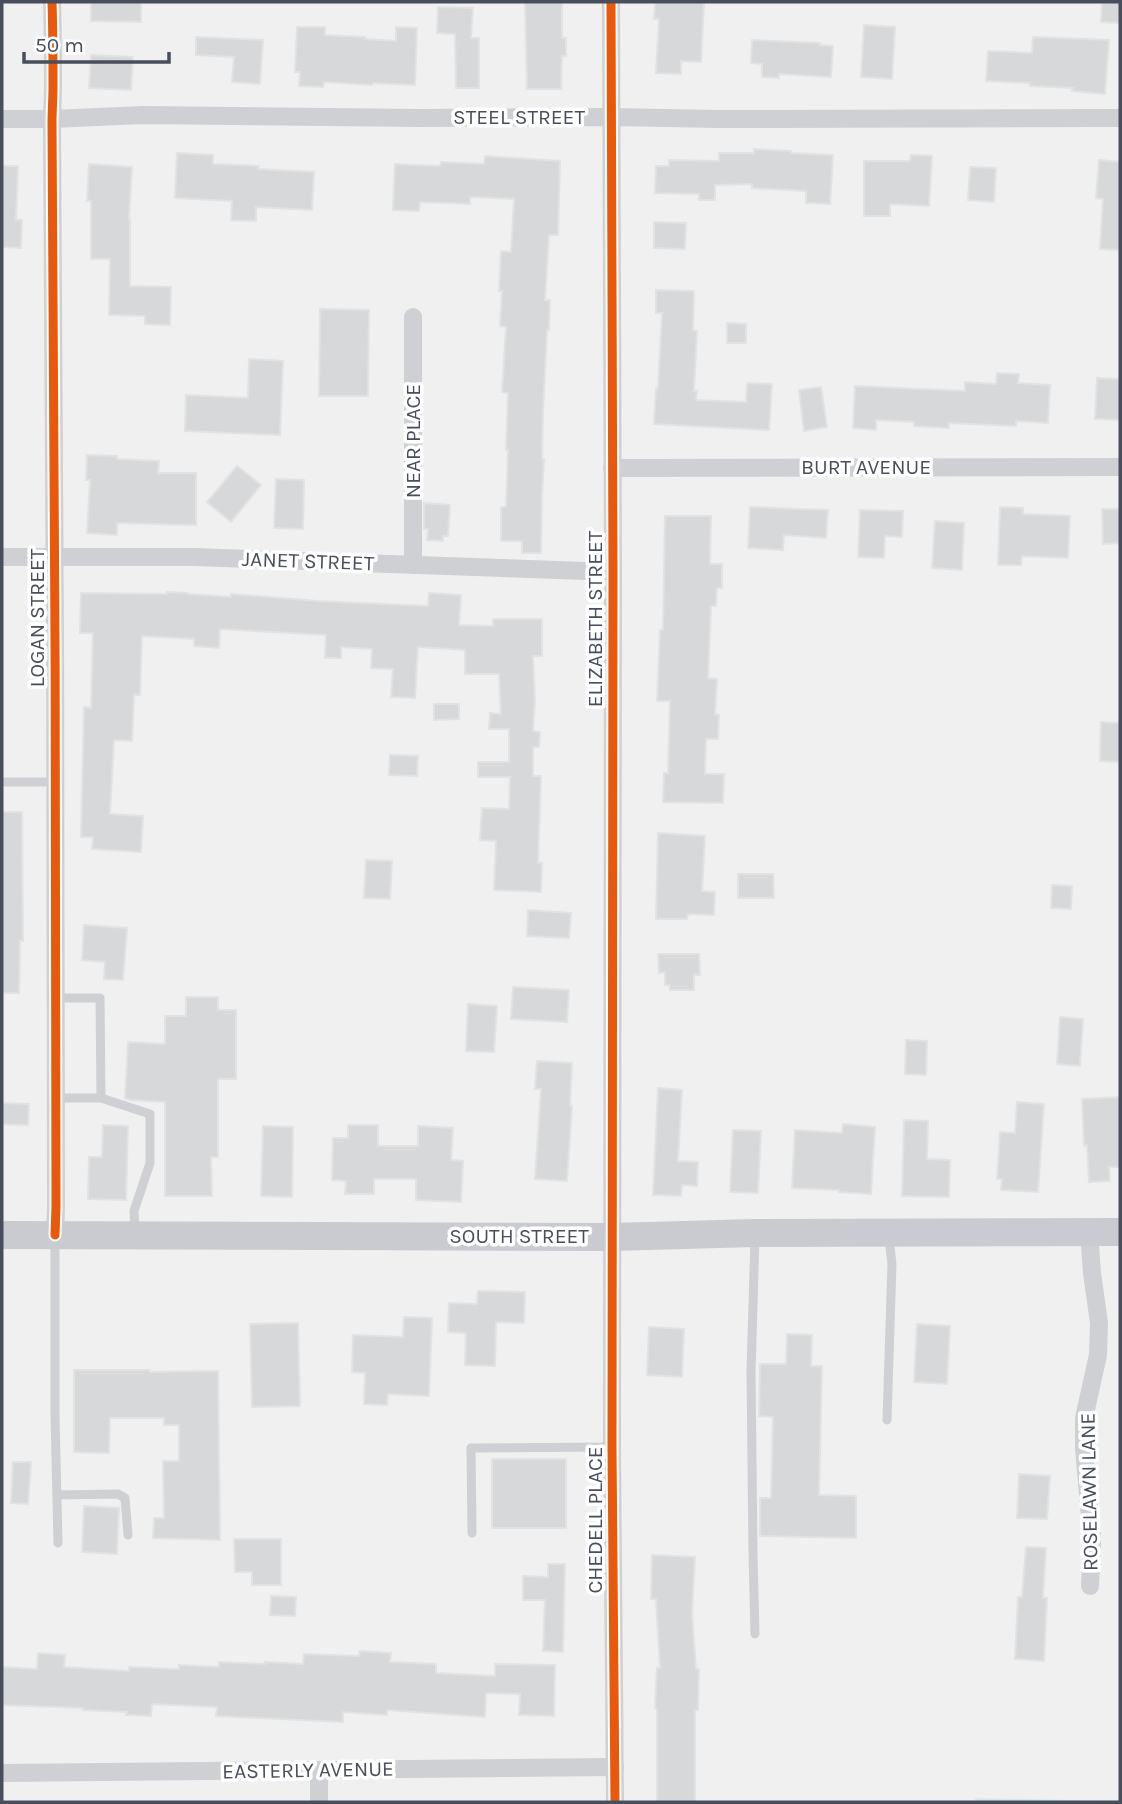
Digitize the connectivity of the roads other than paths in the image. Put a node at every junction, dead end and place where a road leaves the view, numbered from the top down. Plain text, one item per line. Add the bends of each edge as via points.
1 (52, 2) edge
2 (611, 2) edge
3 (611, 117) junction
4 (1120, 118) edge
5 (2, 119) edge
6 (52, 119) junction
7 (413, 317) dead end
8 (1120, 467) edge
9 (612, 468) junction
10 (2, 556) edge
11 (56, 556) junction
12 (413, 565) junction
13 (613, 572) junction
14 (2, 782) edge
15 (55, 782) junction
16 (56, 998) junction
17 (56, 1098) junction
18 (101, 1098) junction
19 (889, 1232) junction
20 (1089, 1232) junction
21 (1120, 1232) edge
22 (755, 1233) junction
23 (2, 1235) edge
24 (55, 1235) junction
25 (135, 1235) junction
26 (612, 1237) junction
27 (887, 1420) dead end
28 (612, 1447) junction
29 (57, 1495) junction
30 (472, 1533) dead end
31 (128, 1535) dead end
32 (58, 1543) dead end
33 (1090, 1586) dead end
34 (755, 1634) dead end
35 (615, 1767) junction
36 (319, 1770) junction
37 (2, 1773) edge
38 (319, 1802) edge
39 (615, 1802) edge

1 - 6 street, LOGAN STREET
2 - 3 street, ELIZABETH STREET
3 - 4 street, STEEL STREET
3 - 6 street, STEEL STREET via 143,115
3 - 9 street, ELIZABETH STREET
5 - 6 street, STEEL STREET
6 - 11 street, LOGAN STREET
7 - 12 street, NEAR PLACE
8 - 9 street, BURT AVENUE
9 - 13 street, ELIZABETH STREET
10 - 11 street, JANET STREET
11 - 12 street, JANET STREET
11 - 15 street, LOGAN STREET
12 - 13 street, JANET STREET
13 - 26 street, ELIZABETH STREET
14 - 15 lane
15 - 16 street, LOGAN STREET
16 - 17 street, LOGAN STREET
16 - 18 lane via 100,998
17 - 18 lane
17 - 24 street, LOGAN STREET
18 - 25 lane via 150,1114 150,1163 134,1210
19 - 20 main road, SOUTH STREET
19 - 22 main road, SOUTH STREET
19 - 27 lane
20 - 21 main road, SOUTH STREET
20 - 33 street, ROSELAWN LANE via 1099,1323 1098,1356 1084,1418 1092,1540
22 - 26 main road, SOUTH STREET
22 - 34 lane via 751,1384
23 - 24 main road, SOUTH STREET
24 - 25 main road, SOUTH STREET
24 - 29 lane
25 - 26 main road, SOUTH STREET
26 - 28 street, CHEDELL PLACE
28 - 30 lane via 471,1448
28 - 35 street, CHEDELL PLACE
29 - 31 lane via 118,1494 125,1498
29 - 32 lane
35 - 36 street, EASTERLY AVENUE
35 - 39 street, CHEDELL PLACE
36 - 37 street, EASTERLY AVENUE
36 - 38 street

